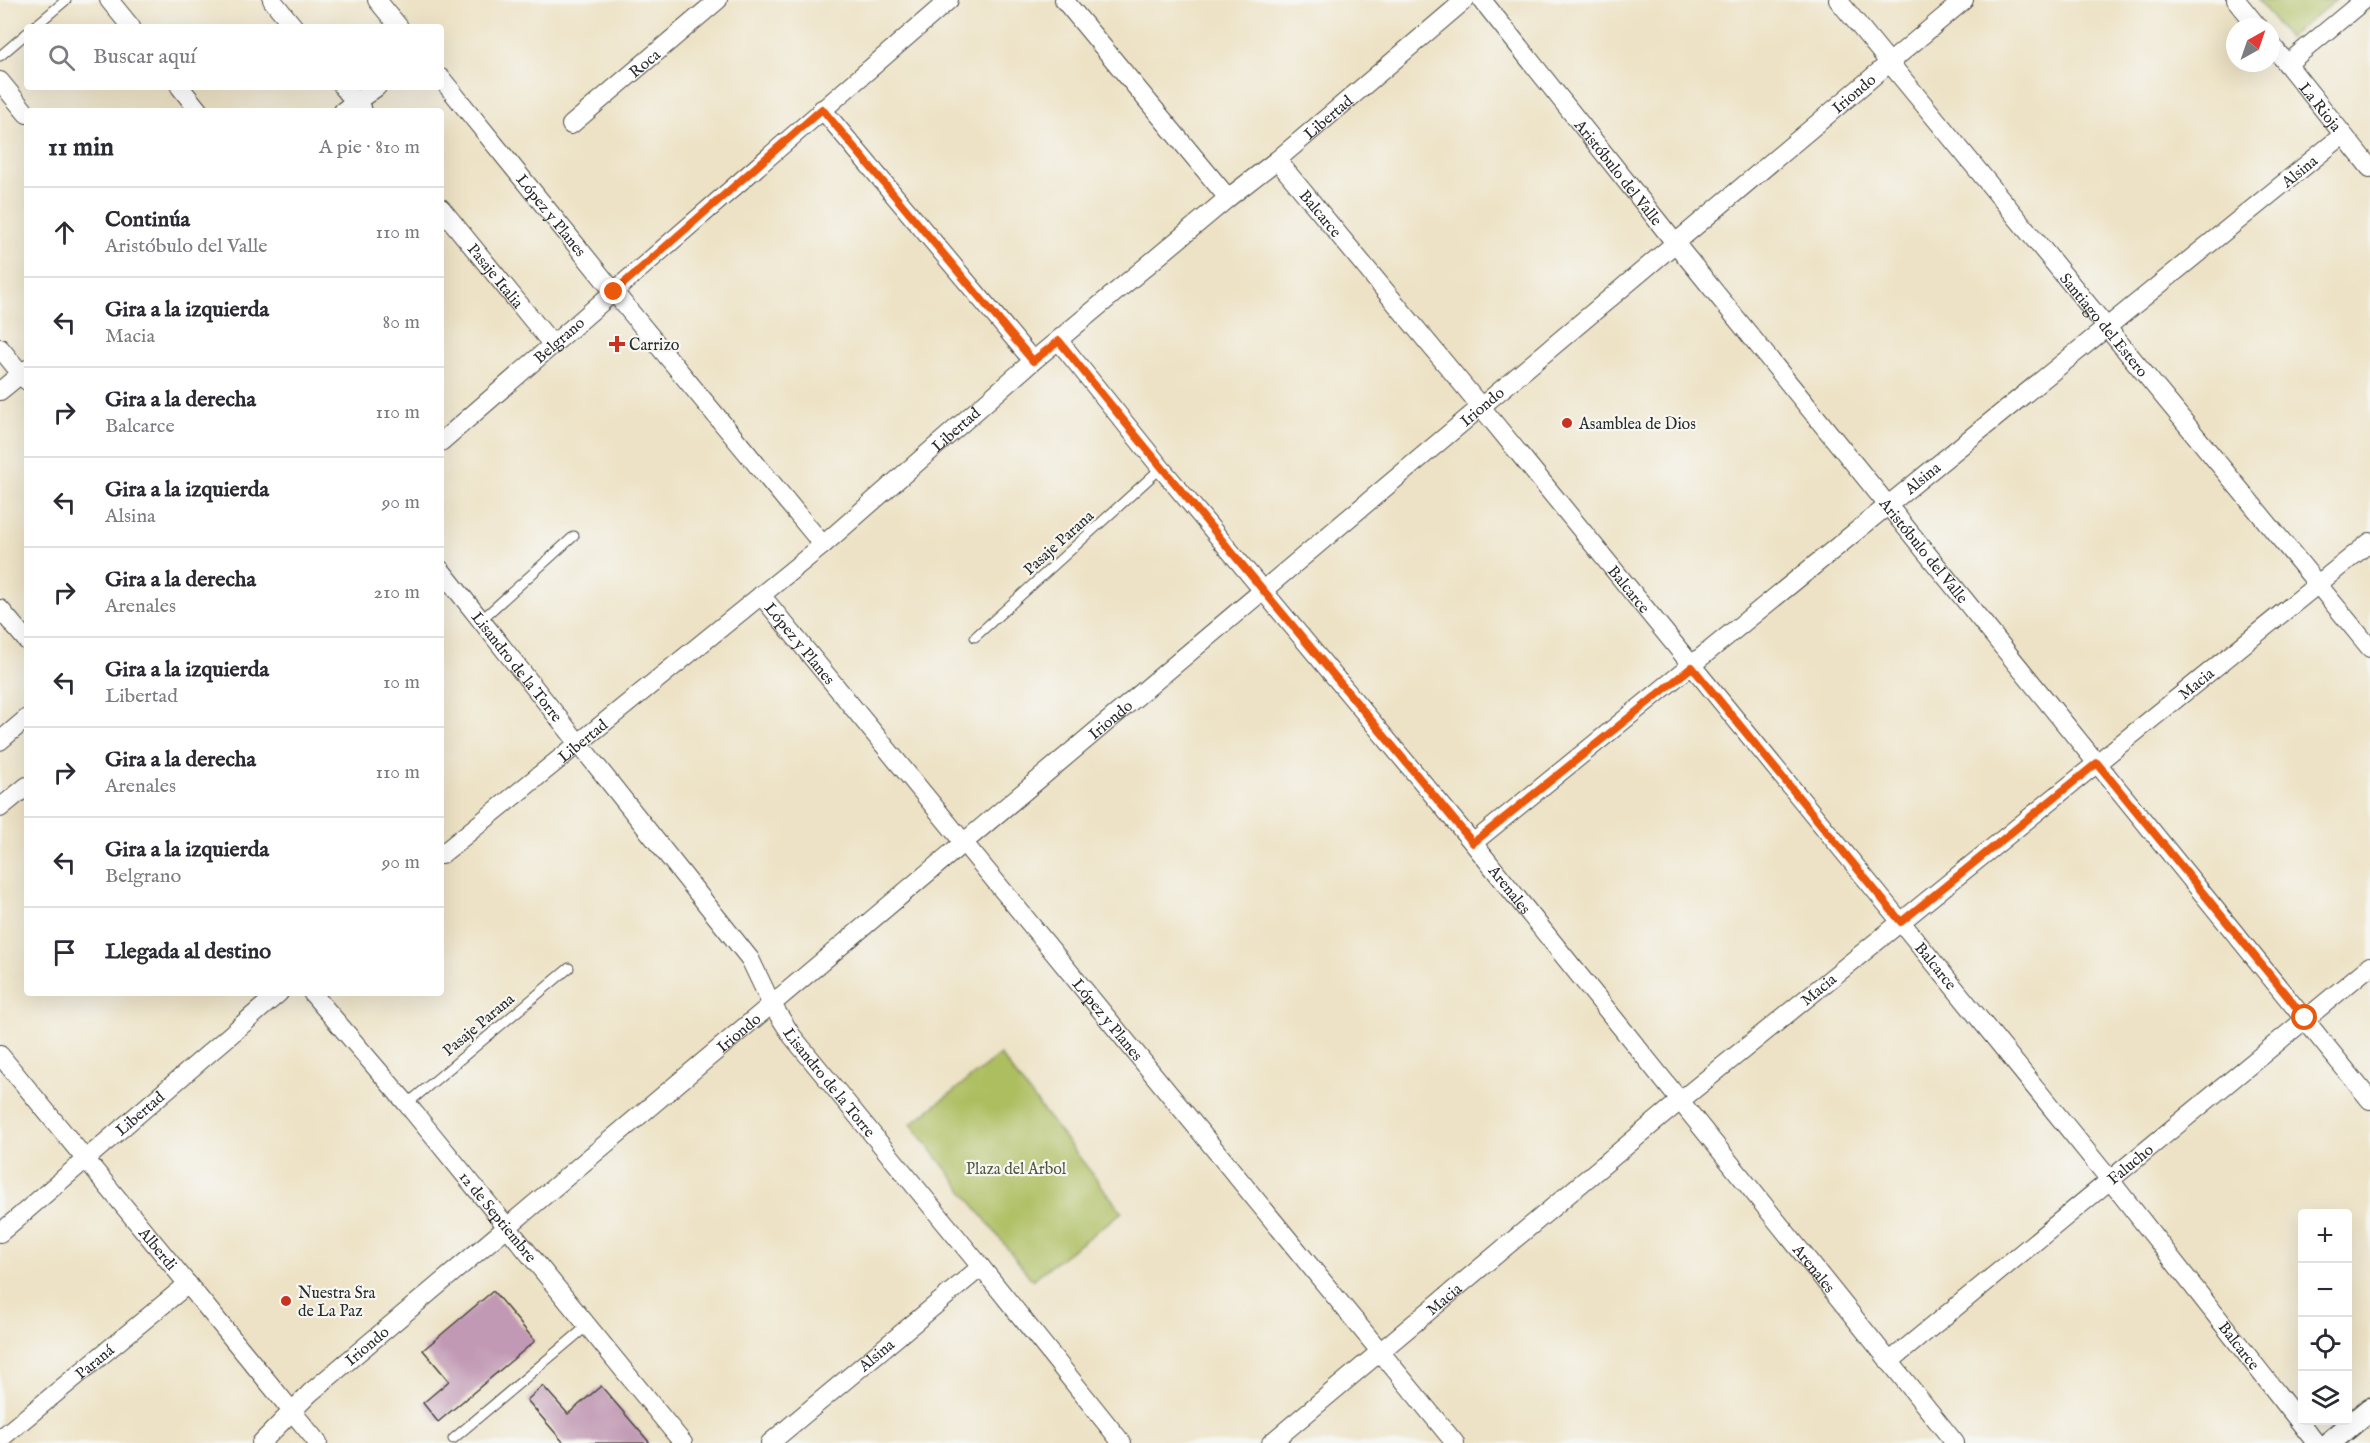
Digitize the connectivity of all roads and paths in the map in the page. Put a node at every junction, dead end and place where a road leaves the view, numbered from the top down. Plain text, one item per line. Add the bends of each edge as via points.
1 (66, 0) edge
2 (109, 0) edge
3 (272, 0) edge
4 (377, 0) edge
5 (718, 0) edge
6 (949, 0) edge
7 (1064, 0) edge
8 (1465, 0) edge
9 (1482, 0) edge
10 (1838, 0) edge
11 (1964, 0) edge
12 (2236, 0) edge
13 (2364, 0) edge
14 (2251, 18) edge
15 (38, 24) edge
16 (129, 24) edge
17 (292, 24) edge
18 (397, 24) edge
19 (24, 36) edge
20 (2280, 55) edge
21 (0, 56) edge
22 (1889, 63) junction
23 (2287, 64) junction
24 (0, 81) edge
25 (444, 82) edge
26 (182, 90) edge
27 (345, 90) edge
28 (374, 90) edge
29 (197, 108) edge
30 (354, 108) edge
31 (822, 109) junction
32 (24, 110) edge
33 (571, 124) dead end
34 (2343, 135) junction
35 (1277, 160) junction
36 (2370, 168) edge
37 (1228, 198) junction
38 (444, 212) edge
39 (1676, 244) junction
40 (614, 292) junction
41 (2106, 328) junction
42 (1059, 341) junction
43 (552, 344) junction
44 (0, 348) edge
45 (1033, 361) junction
46 (24, 373) edge
47 (24, 375) edge
48 (0, 391) edge
49 (1482, 408) junction
50 (444, 439) edge
51 (1161, 468) junction
52 (1888, 505) junction
53 (574, 536) dead end
54 (2370, 542) edge
55 (823, 545) junction
56 (444, 574) edge
57 (2319, 584) junction
58 (1264, 589) junction
59 (761, 595) junction
60 (0, 609) edge
61 (481, 620) junction
62 (24, 637) edge
63 (975, 637) dead end
64 (2370, 648) edge
65 (1692, 667) junction
66 (24, 721) edge
67 (0, 741) edge
68 (578, 743) junction
69 (2097, 763) junction
70 (24, 788) edge
71 (0, 808) edge
72 (963, 843) junction
73 (1473, 843) junction
74 (444, 853) edge
75 (1901, 922) junction
76 (2370, 966) edge
77 (569, 968) dead end
78 (276, 996) edge
79 (315, 996) edge
80 (771, 1003) junction
81 (2305, 1018) junction
82 (0, 1055) edge
83 (1681, 1100) junction
84 (2370, 1100) edge
85 (407, 1104) junction
86 (85, 1161) junction
87 (2110, 1180) junction
88 (507, 1226) junction
89 (0, 1233) edge
90 (981, 1267) junction
91 (188, 1284) junction
92 (587, 1326) junction
93 (1380, 1350) junction
94 (1889, 1362) junction
95 (2370, 1409) edge
96 (292, 1411) junction
97 (0, 1438) edge
98 (453, 1439) dead end
99 (261, 1443) edge
100 (318, 1443) edge
101 (683, 1443) edge
102 (770, 1443) edge
103 (1122, 1443) edge
104 (1271, 1443) edge
105 (1455, 1443) edge
106 (1955, 1443) edge
107 (2316, 1443) edge
108 (2329, 1443) edge

1 - 15 lane
2 - 16 street
3 - 17 street
4 - 18 street
5 - 33 street, Roca
6 - 31 street, Belgrano
7 - 37 street
8 - 35 street, Libertad
9 - 39 street, Aristóbulo del Valle
10 - 22 street, Santiago del Estero
11 - 22 street, Iriondo
12 - 14 street
13 - 23 street
19 - 21 lane
20 - 23 street, La Rioja
22 - 39 street, Iriondo
22 - 41 street, Santiago del Estero
23 - 34 street, La Rioja
24 - 32 street
25 - 40 street, López y Planes
26 - 29 street
27 - 30 street
28 - 30 street
31 - 40 street, Belgrano
31 - 45 street
34 - 36 street, La Rioja
34 - 41 street, Alsina
35 - 37 street, Libertad
35 - 49 street, Balcarce
37 - 42 street, Libertad
38 - 43 street, Pasaje Italia
39 - 49 street, Iriondo
39 - 52 street, Aristóbulo del Valle
40 - 43 street, Belgrano
40 - 55 street, López y Planes
41 - 52 street, Alsina
41 - 57 street, Santiago del Estero
42 - 45 street, Libertad
42 - 51 street, Arenales
43 - 50 street, Belgrano
44 - 46 street
45 - 55 street, Libertad
47 - 48 street
49 - 58 street, Iriondo
49 - 65 street, Balcarce
51 - 58 street, Arenales
51 - 63 lane, Pasaje Parana
52 - 65 street, Alsina
52 - 69 street, Aristóbulo del Valle
53 - 61 lane
54 - 57 street, Macia
55 - 59 street, Libertad
56 - 61 street, Lisandro de la Torre
57 - 64 street, Santiago del Estero
57 - 69 street, Macia
58 - 72 street, Iriondo
58 - 73 street, Arenales
59 - 68 street, Libertad
59 - 72 street, López y Planes
60 - 62 street
61 - 68 street, Lisandro de la Torre
65 - 73 street, Alsina
65 - 75 street, Balcarce
66 - 67 street
68 - 74 street, Libertad
68 - 80 street, Lisandro de la Torre via 750,959
69 - 75 street, Macia
69 - 81 street, Aristóbulo del Valle
70 - 71 street
72 - 80 street, Iriondo
72 - 93 street, López y Planes
73 - 83 street, Arenales
75 - 83 street, Macia
75 - 87 street, Balcarce
76 - 81 street, Falucho
77 - 85 lane, Pasaje Parana
78 - 86 street, Libertad
79 - 85 street, 12 de Septiembre
80 - 88 street, Iriondo
80 - 90 street, Lisandro de la Torre via 792,1036
81 - 84 street, Aristóbulo del Valle
81 - 87 street, Falucho
82 - 86 street, Alberdi
83 - 93 street, Macia
83 - 94 street, Arenales
85 - 88 street, 12 de Septiembre
86 - 89 street, Libertad
86 - 91 street, Alberdi
87 - 94 street, Falucho
87 - 107 street, Balcarce
88 - 92 street, 12 de Septiembre
88 - 96 street, Iriondo
90 - 102 street, Alsina
90 - 103 street, Lisandro de la Torre
91 - 96 street, Alberdi
91 - 97 street, Paraná
92 - 98 lane
92 - 101 street, 12 de Septiembre
93 - 104 street, Macia
93 - 105 street, López y Planes
94 - 106 street, Arenales
95 - 108 street
96 - 99 street, Iriondo
96 - 100 street, Alberdi

